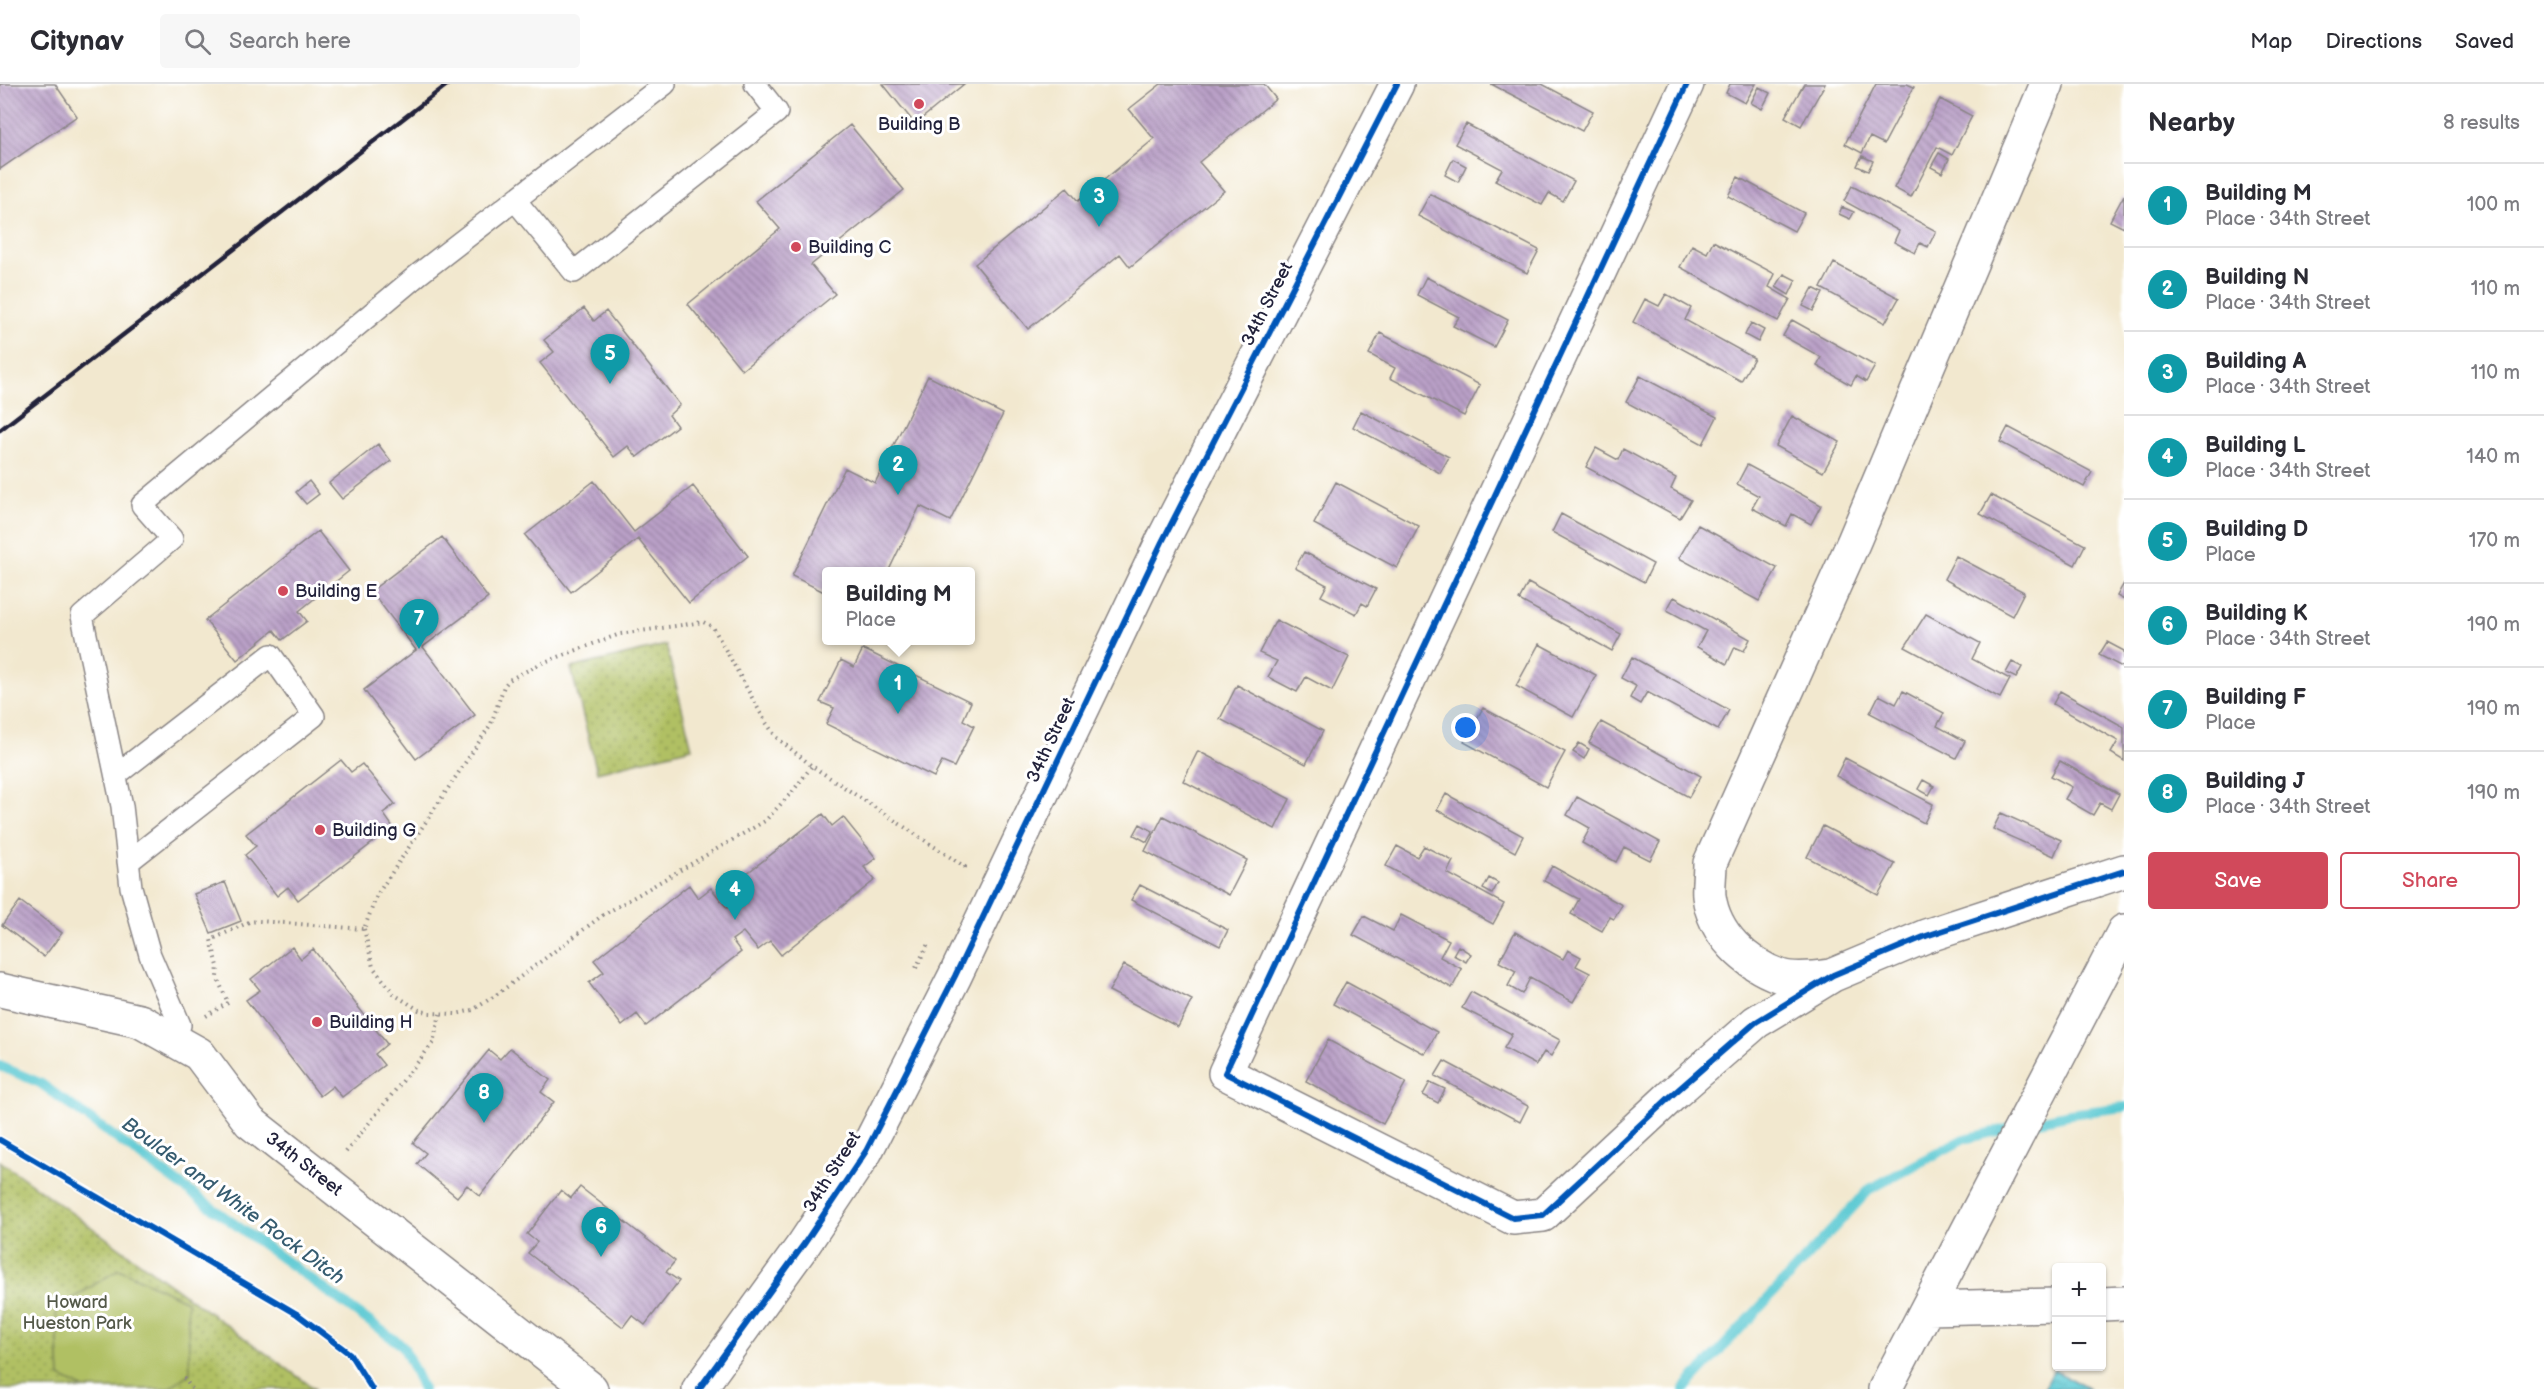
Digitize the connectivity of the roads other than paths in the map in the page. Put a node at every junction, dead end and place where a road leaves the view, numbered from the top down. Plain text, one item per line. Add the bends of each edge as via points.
1 (665, 84) edge
2 (755, 84) edge
3 (1397, 84) edge
4 (1687, 84) edge
5 (2047, 84) edge
6 (515, 200) junction
7 (116, 775) junction
8 (128, 862) junction
9 (2124, 871) edge
10 (2124, 931) edge
11 (1833, 975) junction
12 (0, 990) edge
13 (177, 1032) junction
14 (2124, 1303) edge
15 (2106, 1304) edge
16 (2052, 1305) edge
17 (1928, 1308) junction
18 (591, 1389) edge
19 (699, 1389) edge
20 (1885, 1389) edge

1 - 6 lane
2 - 6 lane via 777,112 574,272
3 - 19 street, 34th Street via 1162,542 956,976 866,1151
4 - 11 street via 1225,1073 1513,1218 1543,1215 1756,1022
5 - 11 street via 1854,542 1710,863 1709,897 1720,929 1742,956 1781,977
6 - 7 lane via 419,274 142,505 172,540 82,616
7 - 8 lane
7 - 8 lane via 271,655 315,716
8 - 13 lane via 150,955
9 - 11 street via 1926,936
10 - 17 street
12 - 13 street, 34th Street
13 - 18 street, 34th Street via 199,1054 250,1122
14 - 15 street
16 - 17 street
17 - 20 street

